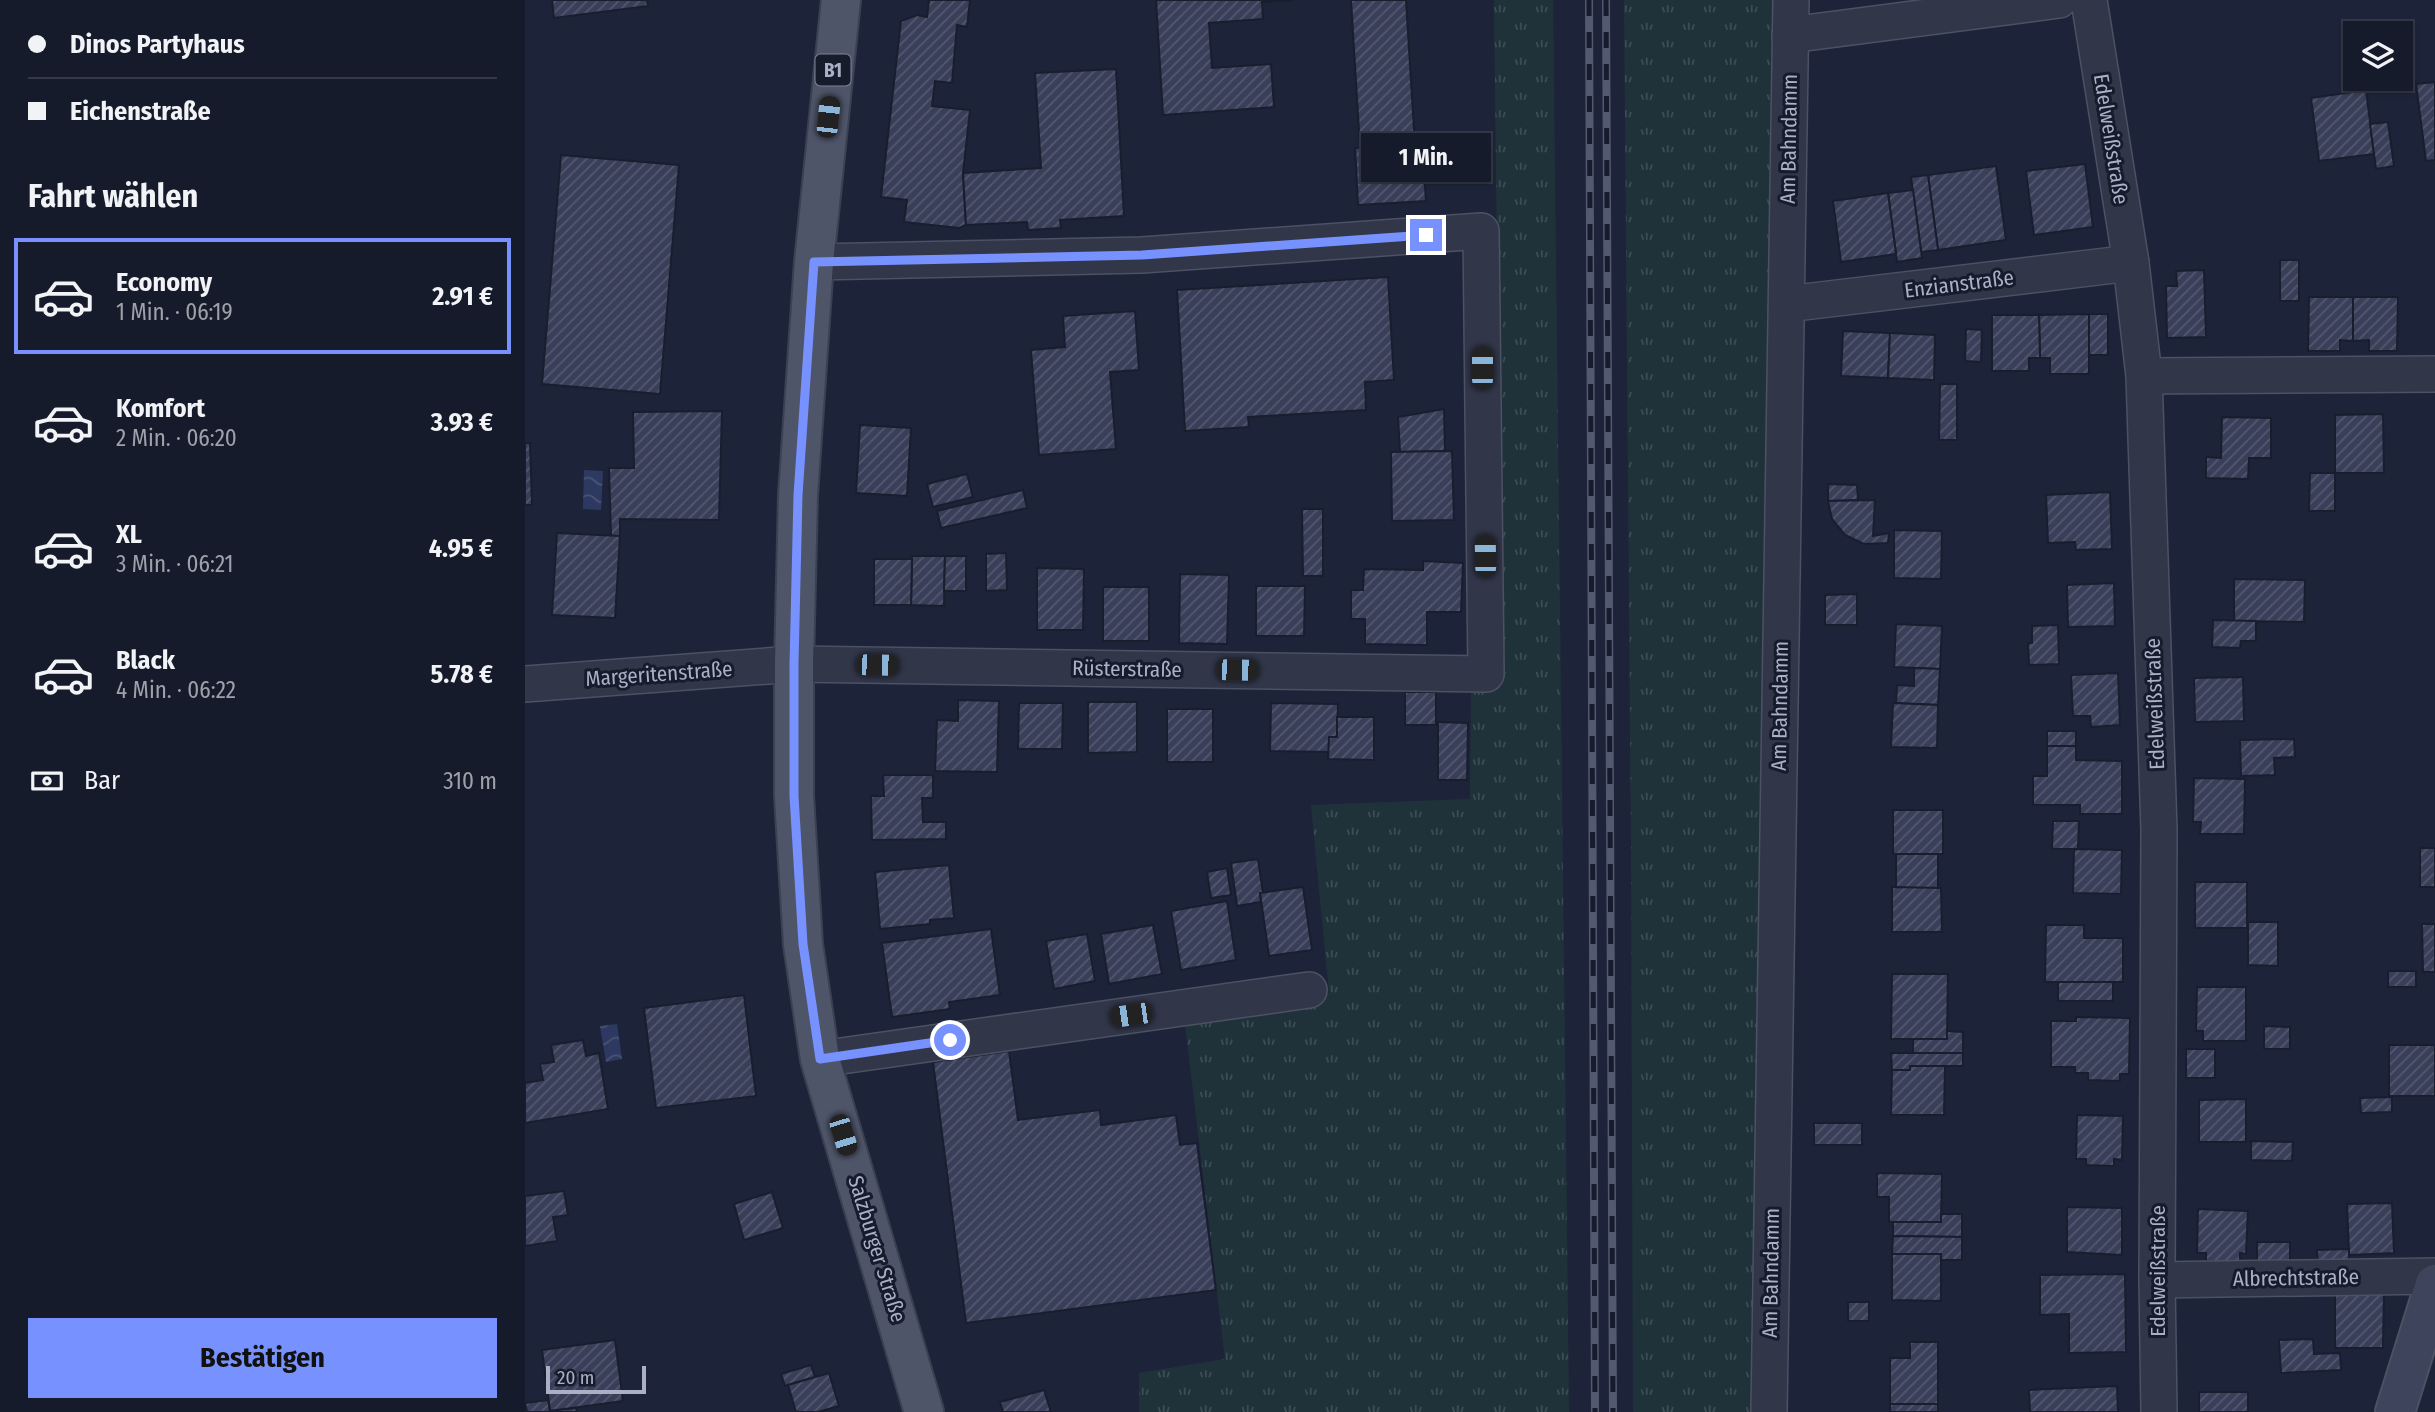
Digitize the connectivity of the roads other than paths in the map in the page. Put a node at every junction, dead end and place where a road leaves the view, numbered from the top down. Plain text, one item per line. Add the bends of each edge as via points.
1 (841, 0) edge
2 (1791, 0) edge
3 (2059, 0) edge
4 (2089, 0) edge
5 (1790, 35) junction
6 (814, 262) junction
7 (2131, 263) junction
8 (1787, 304) junction
9 (2435, 374) edge
10 (2144, 376) junction
11 (794, 664) junction
12 (525, 684) edge
13 (1309, 990) dead end
14 (820, 1059) junction
15 (2435, 1276) edge
16 (2157, 1280) junction
17 (2435, 1284) edge
18 (2424, 1363) edge
19 (924, 1412) edge
20 (1769, 1412) edge
21 (2159, 1412) edge
22 (2395, 1412) edge

1 - 6 main road, Salzburger Straße / B1
2 - 5 street, Am Bahndamm
3 - 5 street
4 - 7 street, Edelweißstraße
5 - 8 street, Am Bahndamm
6 - 11 main road, Salzburger Straße / B1 via 798,495
6 - 11 street, Rüsterstraße via 1142,255 1481,231 1486,674
7 - 8 street, Enzianstraße
7 - 10 street, Edelweißstraße
8 - 20 street, Am Bahndamm
9 - 10 street
10 - 16 street, Edelweißstraße via 2159,830
11 - 12 street, Margeritenstraße
11 - 14 main road, Salzburger Straße / B1 via 794,796 803,944
13 - 14 street
14 - 19 main road, Salzburger Straße / B1
15 - 16 street, Albrechtstraße
16 - 21 street, Edelweißstraße
17 - 18 street
18 - 22 street

